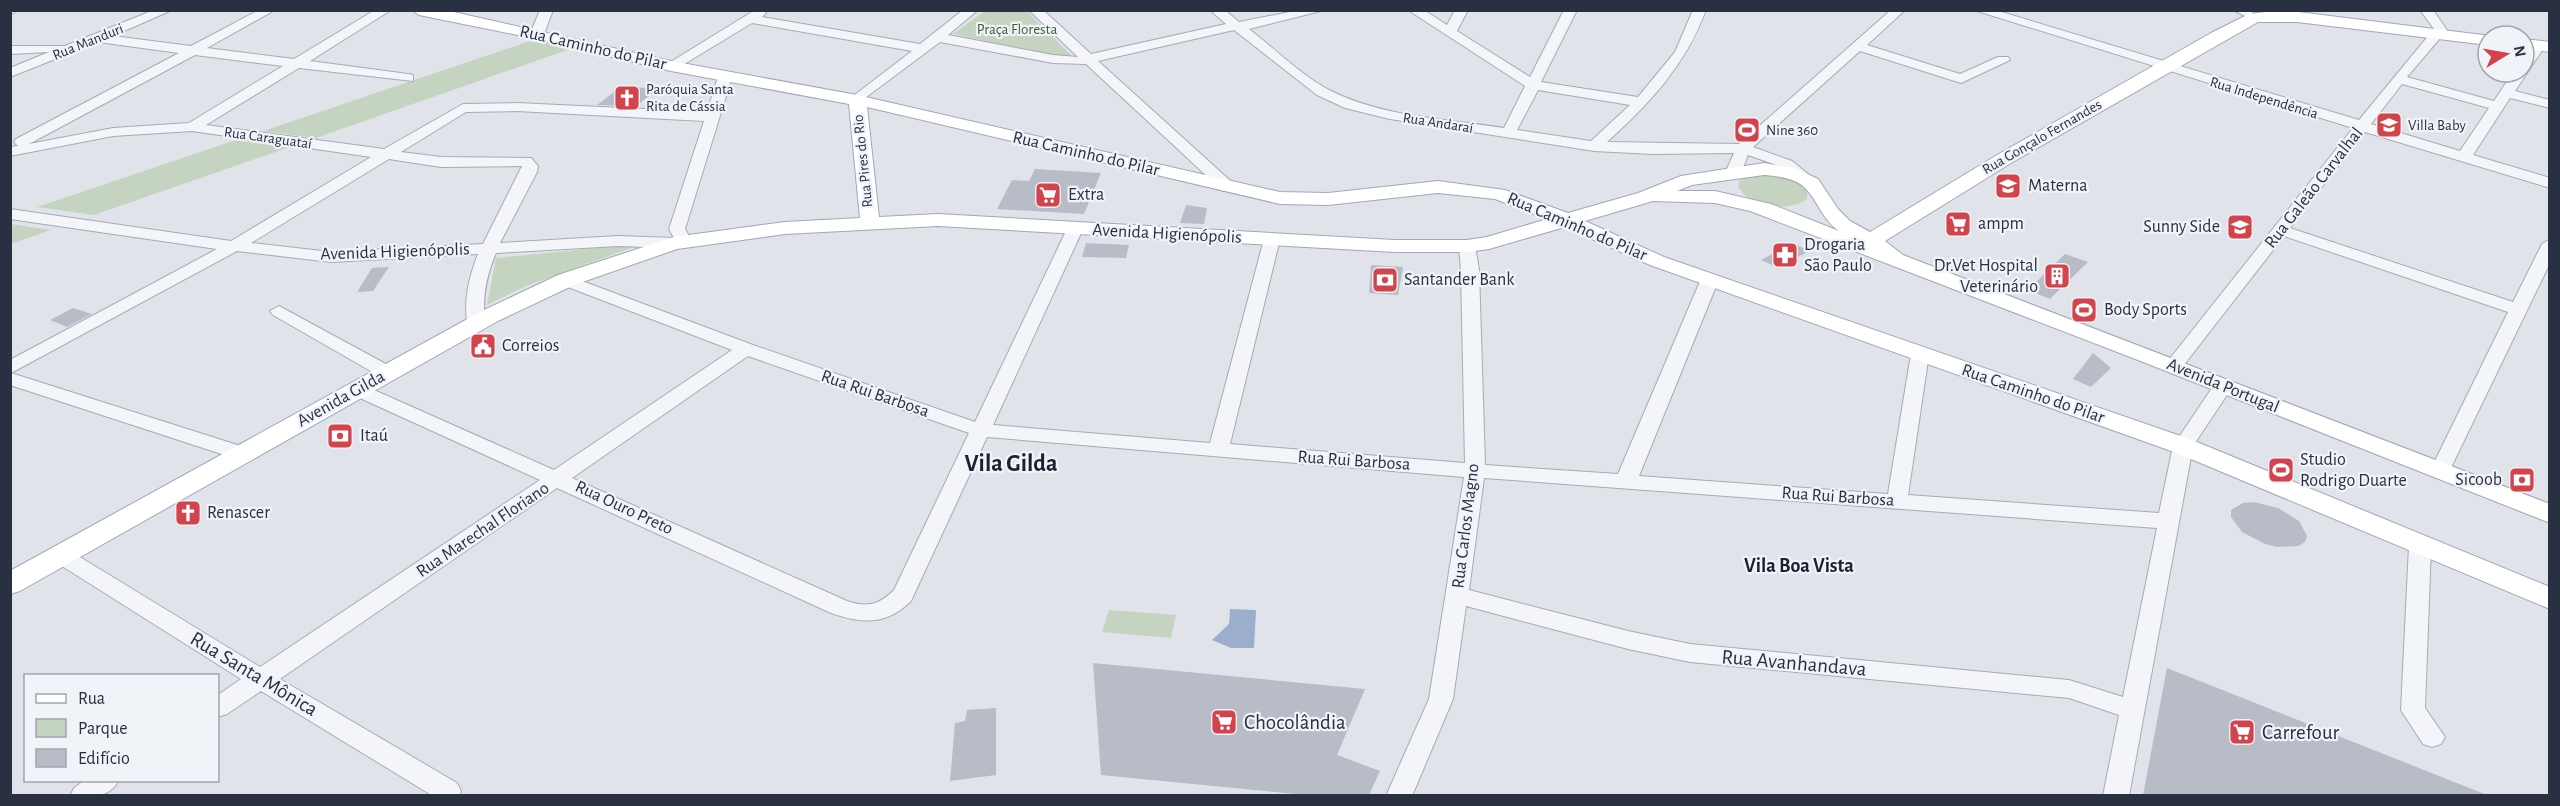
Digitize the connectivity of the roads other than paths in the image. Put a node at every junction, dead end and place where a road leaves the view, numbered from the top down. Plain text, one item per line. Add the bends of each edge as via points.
1 (166, 10) edge
2 (269, 10) edge
3 (385, 10) edge
4 (419, 10) edge
5 (547, 10) edge
6 (765, 10) edge
7 (972, 10) edge
8 (1035, 10) edge
9 (1216, 10) edge
10 (1319, 10) edge
11 (1414, 10) edge
12 (1462, 10) edge
13 (1571, 10) edge
14 (1700, 10) edge
15 (1899, 10) edge
16 (1980, 10) edge
17 (2426, 10) edge
18 (2249, 11) edge
19 (2292, 18) junction
20 (750, 20) junction
21 (1236, 26) junction
22 (1450, 32) junction
23 (537, 34) junction
24 (2436, 34) junction
25 (936, 36) junction
26 (2217, 36) junction
27 (98, 38) junction
28 (2476, 39) edge
29 (1857, 46) junction
30 (75, 47) junction
31 (920, 48) junction
32 (10, 50) edge
33 (193, 50) junction
34 (2003, 60) dead end
35 (1088, 61) junction
36 (297, 64) junction
37 (671, 66) junction
38 (2163, 68) junction
39 (10, 73) edge
40 (725, 77) junction
41 (408, 78) dead end
42 (2401, 80) junction
43 (1531, 84) junction
44 (2512, 84) edge
45 (857, 100) junction
46 (2502, 100) junction
47 (1642, 102) junction
48 (2550, 104) edge
49 (713, 117) junction
50 (192, 127) junction
51 (2361, 127) junction
52 (1508, 134) junction
53 (1594, 146) junction
54 (10, 150) edge
55 (388, 155) junction
56 (2464, 158) junction
57 (1737, 161) junction
58 (1200, 162) junction
59 (1176, 176) junction
60 (2550, 183) edge
61 (1229, 188) junction
62 (1816, 189) junction
63 (1645, 197) junction
64 (1756, 207) junction
65 (10, 214) edge
66 (1564, 219) junction
67 (870, 222) junction
68 (1075, 229) junction
69 (2281, 230) junction
70 (1835, 237) junction
71 (1272, 239) junction
72 (679, 242) junction
73 (1869, 242) junction
74 (234, 246) junction
75 (1467, 246) junction
76 (489, 248) junction
77 (2548, 250) edge
78 (1896, 260) junction
79 (1710, 279) junction
80 (566, 280) junction
81 (2516, 309) junction
82 (279, 311) dead end
83 (476, 324) junction
84 (746, 349) junction
85 (1920, 354) junction
86 (2173, 366) junction
87 (10, 368) edge
88 (388, 373) junction
89 (10, 379) edge
90 (2223, 386) junction
91 (358, 390) junction
92 (980, 430) junction
93 (2183, 446) junction
94 (1218, 451) junction
95 (243, 454) junction
96 (1475, 471) junction
97 (2440, 471) junction
98 (558, 478) junction
99 (1626, 482) junction
100 (1897, 501) junction
101 (2550, 514) edge
102 (2167, 520) junction
103 (2420, 546) junction
104 (62, 556) junction
105 (10, 584) edge
106 (1458, 595) junction
107 (2550, 599) edge
108 (260, 679) junction
109 (219, 706) edge
110 (2133, 710) junction
111 (2432, 737) dead end
112 (103, 782) edge
113 (448, 791) dead end
114 (83, 795) edge
115 (1399, 795) edge
116 (2116, 795) edge

1 - 27 street, Rua Manduri
2 - 33 street
3 - 36 street
4 - 23 main road, Rua Caminho do Pilar
5 - 23 street
6 - 20 street
7 - 25 street
8 - 35 street
9 - 21 street, Rua Andaraí
10 - 21 street
11 - 22 street
12 - 22 street
13 - 43 street
14 - 47 street via 1679,59
15 - 29 street
16 - 38 street, Rua Independência
17 - 24 street via 2440,30
18 - 19 main road
18 - 26 main road, Rua Gonçalo Fernandes
19 - 24 main road
19 - 26 main road, Rua Gonçalo Fernandes via 2255,17
20 - 31 street
20 - 37 street
21 - 35 street
21 - 52 street, Rua Andaraí via 1322,93 1350,105
22 - 43 street
23 - 37 main road, Rua Caminho do Pilar
24 - 28 main road
24 - 42 street, Rua Galeão Carvalhal
25 - 31 street
25 - 35 street via 1053,59
26 - 38 main road, Rua Gonçalo Fernandes
27 - 30 street, Rua Manduri
27 - 33 street
29 - 34 street via 1961,79
29 - 57 street
30 - 32 street
30 - 39 street, Rua Manduri
31 - 45 street
33 - 36 street
33 - 54 street
35 - 58 street
36 - 41 street
36 - 50 street
37 - 40 main road, Rua Caminho do Pilar
38 - 51 street, Rua Independência
38 - 73 main road, Rua Gonçalo Fernandes
40 - 45 main road, Rua Caminho do Pilar
40 - 49 street
42 - 46 street
42 - 51 street, Rua Galeão Carvalhal
43 - 47 street
43 - 52 street
44 - 46 street
45 - 59 main road, Rua Caminho do Pilar
45 - 67 main road, Rua Pires do Rio
46 - 48 street
46 - 56 street
47 - 53 street
49 - 55 street via 469,107
49 - 72 street via 677,229
50 - 54 street, Rua Caraguataí via 112,132
50 - 55 street, Rua Caraguataí
51 - 56 street, Rua Independência
51 - 69 street, Rua Galeão Carvalhal
52 - 53 street, Rua Andaraí
53 - 57 street, Rua Andaraí via 1692,149
55 - 74 street
55 - 76 street, Rua Caraguataí via 450,163 526,161 529,172
56 - 60 street, Rua Independência
57 - 62 main road, Avenida Higienópolis via 1793,174
57 - 62 street, Avenida Portugal via 1787,164
57 - 63 main road, Avenida Higienópolis
57 - 64 main road, Avenida Portugal via 1731,191
58 - 59 street
58 - 61 street
59 - 61 main road, Rua Caminho do Pilar
61 - 66 main road, Rua Caminho do Pilar via 1305,200 1411,188 1472,189 1507,197
62 - 64 main road via 1815,205 1801,210 1781,212
62 - 73 main road, Avenida Portugal via 1836,219
63 - 64 main road, Avenida Higienópolis via 1708,196
63 - 66 main road, Avenida Higienópolis
64 - 70 main road, Avenida Portugal
65 - 74 street, Avenida Higienópolis
66 - 75 main road, Avenida Higienópolis via 1512,238
66 - 79 main road, Rua Caminho do Pilar via 1643,255
67 - 68 main road, Avenida Higienópolis via 938,220
67 - 72 main road, Avenida Higienópolis
68 - 71 main road, Avenida Higienópolis
68 - 92 street
69 - 81 street
69 - 86 street, Rua Galeão Carvalhal
70 - 73 main road
70 - 78 main road, Avenida Portugal
71 - 75 main road, Avenida Higienópolis
71 - 94 street
72 - 76 street, Avenida Higienópolis
72 - 80 main road, Avenida Gilda
73 - 78 main road, Avenida Portugal
74 - 76 street, Avenida Higienópolis via 331,257
74 - 87 street
75 - 96 street, Rua Carlos Magno
76 - 83 street via 473,314
77 - 81 street
78 - 86 main road, Avenida Portugal
79 - 85 main road, Rua Caminho do Pilar
79 - 99 street
80 - 83 main road, Avenida Gilda
80 - 84 street, Rua Rui Barbosa
81 - 97 street
82 - 88 street
83 - 88 main road, Avenida Gilda
84 - 92 street, Rua Rui Barbosa
84 - 98 street, Rua Marechal Floriano
85 - 93 main road, Rua Caminho do Pilar
85 - 100 street
86 - 90 main road, Avenida Portugal
88 - 91 main road, Avenida Gilda
89 - 95 street
90 - 93 street
90 - 97 main road, Avenida Portugal
91 - 95 main road, Avenida Gilda
91 - 98 street, Rua Ouro Preto
92 - 94 street, Rua Rui Barbosa
92 - 98 street, Rua Ouro Preto via 903,595 891,608 872,615 839,607
93 - 102 street
93 - 103 main road, Rua Caminho do Pilar
94 - 96 street, Rua Rui Barbosa
95 - 104 main road, Avenida Gilda
96 - 99 street, Rua Rui Barbosa
96 - 106 street, Rua Carlos Magno
97 - 101 main road, Avenida Portugal
98 - 108 street, Rua Marechal Floriano
99 - 100 street, Rua Rui Barbosa
100 - 102 street, Rua Rui Barbosa
102 - 110 street
103 - 107 main road, Rua Caminho do Pilar
103 - 111 street via 2413,710
104 - 105 main road, Avenida Gilda
104 - 108 street, Rua Santa Mônica
106 - 110 street, Rua Avanhandava via 1681,652 2069,689
106 - 115 street, Rua Carlos Magno via 1441,699
108 - 109 street, Rua Marechal Floriano
108 - 113 street, Rua Santa Mônica
110 - 116 street
112 - 114 street

